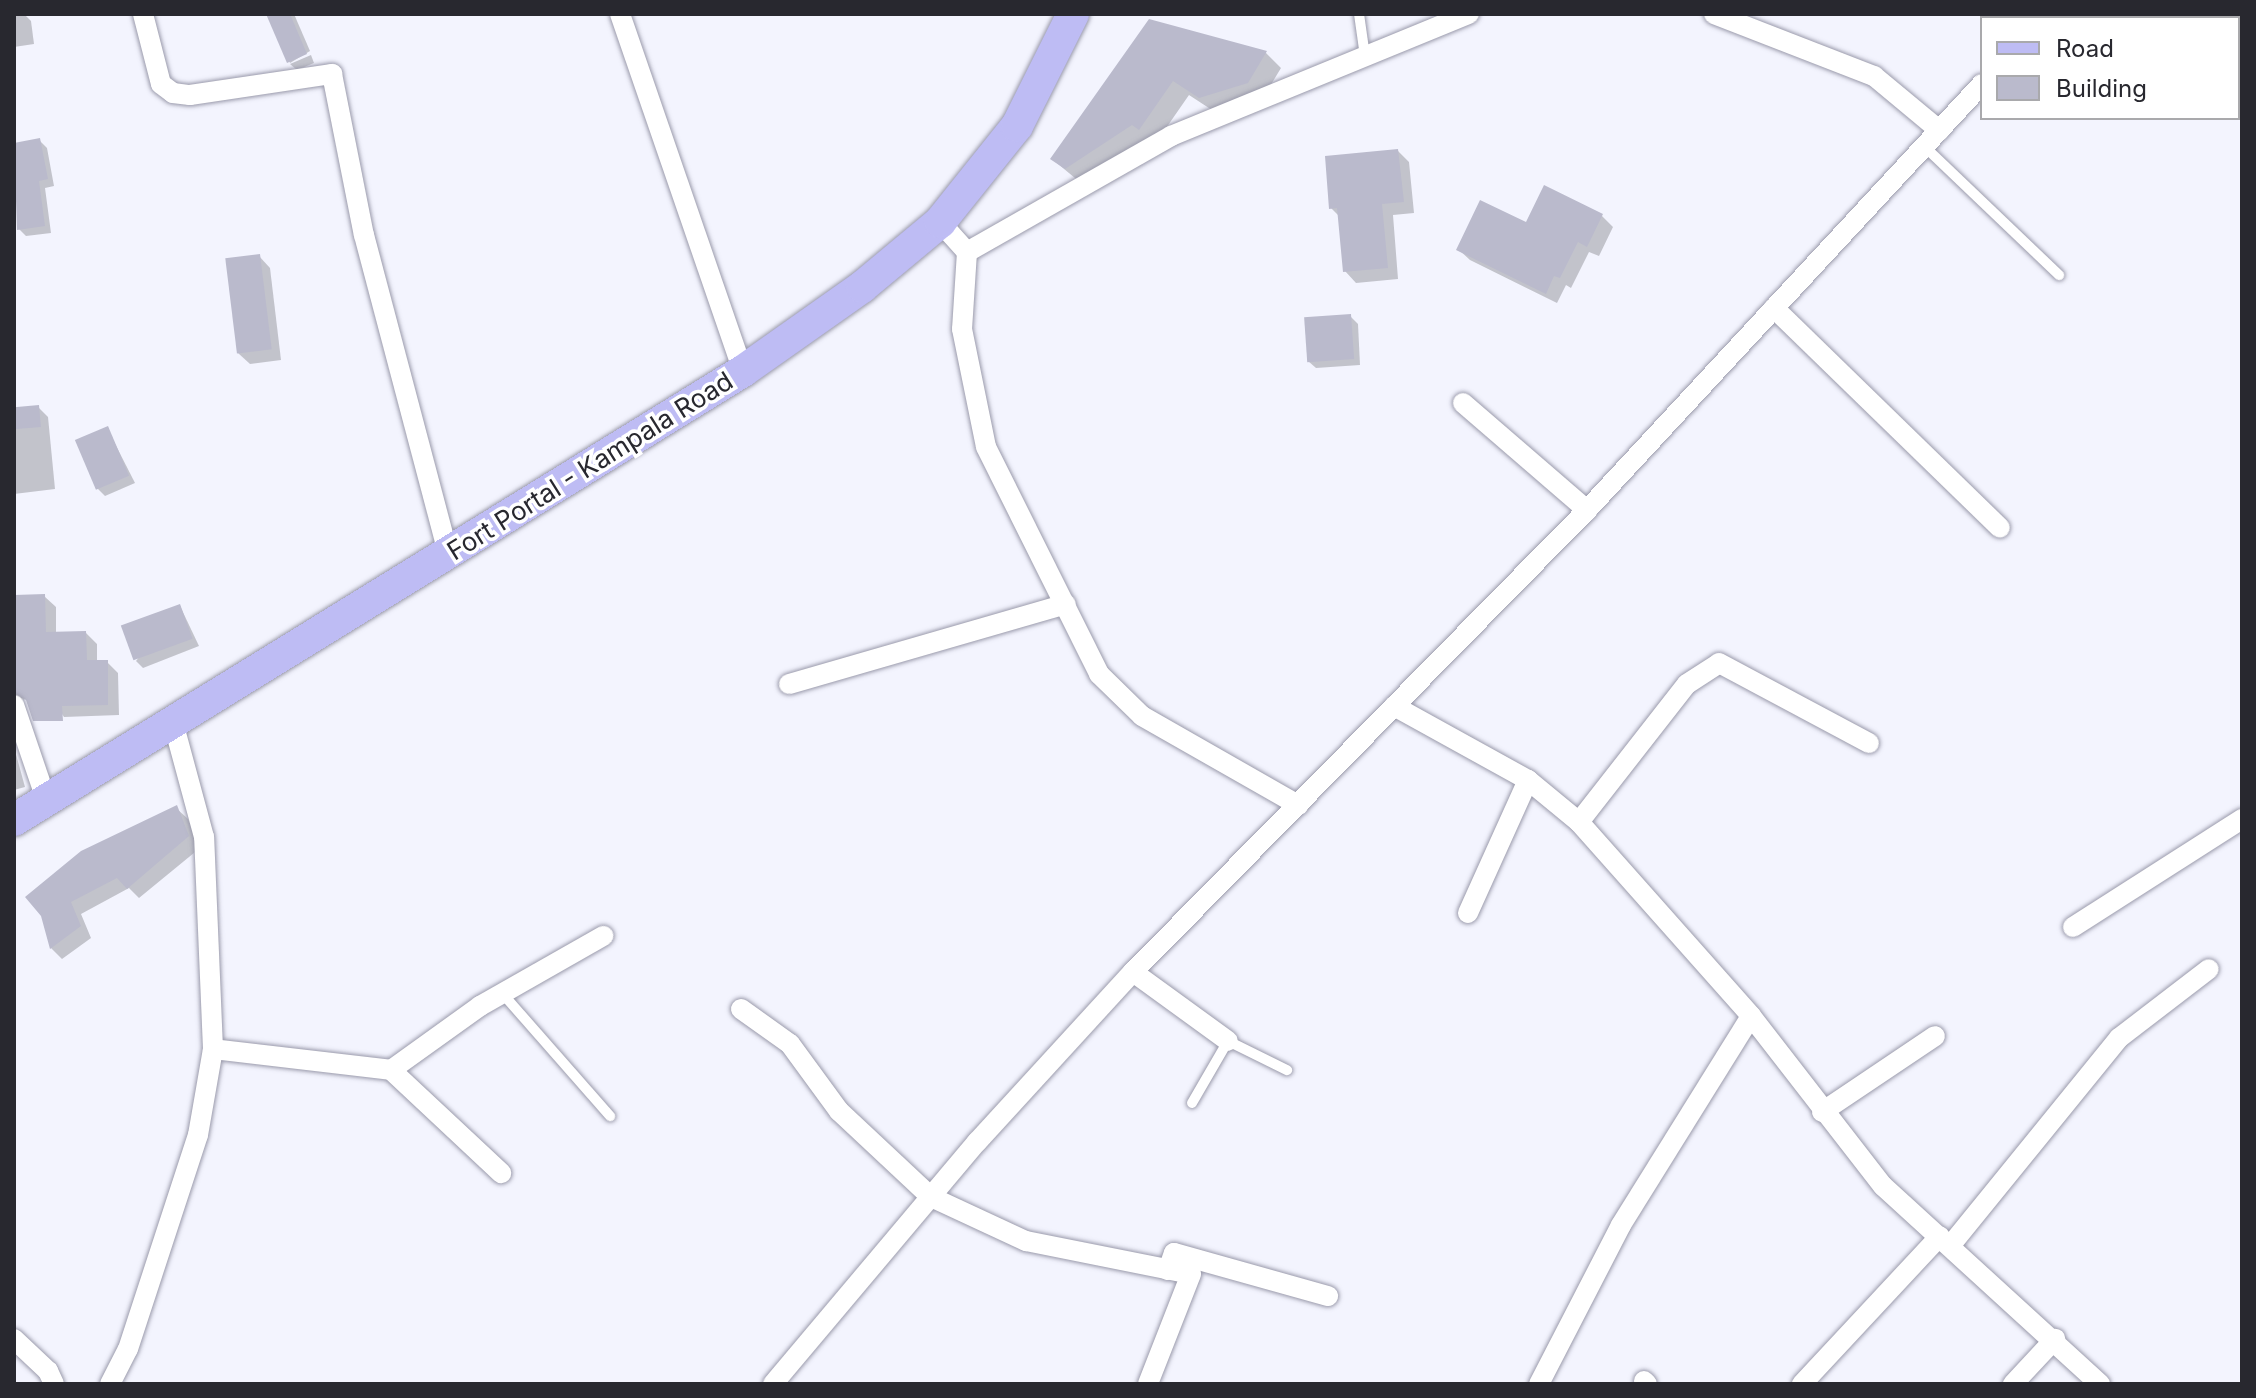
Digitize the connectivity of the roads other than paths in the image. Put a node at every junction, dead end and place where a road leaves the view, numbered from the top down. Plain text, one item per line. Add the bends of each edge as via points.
1 (143, 14) edge
2 (620, 14) edge
3 (1073, 14) edge
4 (1359, 14) edge
5 (1469, 14) edge
6 (1714, 14) edge
7 (1365, 56) junction
8 (1980, 86) edge
9 (1939, 130) junction
10 (1924, 146) junction
11 (940, 222) junction
12 (967, 252) junction
13 (2059, 275) dead end
14 (1774, 308) junction
15 (743, 371) junction
16 (1463, 403) dead end
17 (1587, 510) junction
18 (2000, 528) dead end
19 (448, 554) junction
20 (1066, 604) junction
21 (789, 684) dead end
22 (14, 705) edge
23 (1394, 706) junction
24 (173, 722) junction
25 (1869, 743) dead end
26 (1528, 780) junction
27 (46, 799) junction
28 (1298, 805) junction
29 (2242, 819) edge
30 (14, 820) edge
31 (1579, 822) junction
32 (1468, 913) dead end
33 (2073, 927) dead end
34 (603, 936) dead end
35 (2209, 969) dead end
36 (1133, 972) junction
37 (502, 993) junction
38 (741, 1009) dead end
39 (1751, 1016) junction
40 (1935, 1036) dead end
41 (1228, 1041) junction
42 (213, 1049) junction
43 (391, 1070) junction
44 (1287, 1070) dead end
45 (1192, 1103) dead end
46 (1822, 1112) junction
47 (610, 1116) dead end
48 (501, 1173) dead end
49 (931, 1197) junction
50 (1945, 1241) junction
51 (1168, 1270) junction
52 (1328, 1296) dead end
53 (14, 1339) edge
54 (2055, 1339) junction
55 (54, 1384) edge
56 (110, 1384) edge
57 (773, 1384) edge
58 (1148, 1384) edge
59 (1539, 1384) edge
60 (1802, 1384) edge
61 (2013, 1384) edge
62 (2100, 1384) edge

1 - 19 street via 161,84 173,93 190,95 332,74 364,235
2 - 15 street
3 - 11 main road, Fort Portal - Kampala Road via 1017,126
4 - 7 lane
5 - 7 street
6 - 9 street via 1874,76
7 - 12 street via 1171,136
8 - 9 street
9 - 10 street
10 - 13 lane
10 - 14 street
11 - 12 street
11 - 15 main road, Fort Portal - Kampala Road via 862,287
12 - 20 street via 962,329 986,447
14 - 17 street
14 - 18 street
15 - 19 main road, Fort Portal - Kampala Road
16 - 17 street
17 - 23 street
19 - 24 main road, Fort Portal - Kampala Road
20 - 21 street
20 - 28 street via 1099,674 1142,716
22 - 27 street
23 - 26 street
23 - 28 street
24 - 27 main road, Fort Portal - Kampala Road
24 - 42 street via 204,837
25 - 31 street via 1719,663 1687,684
26 - 31 street
26 - 32 street
27 - 30 main road, Fort Portal - Kampala Road
28 - 36 street
29 - 33 street
31 - 39 street
34 - 37 street
35 - 50 street via 2119,1038
36 - 41 street
36 - 49 street
37 - 43 street
37 - 47 lane
38 - 49 street via 790,1044 839,1111
39 - 46 street
39 - 59 street via 1621,1225
40 - 46 street
41 - 44 lane
41 - 45 lane
42 - 43 street
42 - 56 street via 198,1135 128,1349
43 - 48 street
46 - 50 street via 1883,1186
49 - 51 street via 1026,1241
49 - 57 street
50 - 54 street
50 - 60 street
51 - 52 street via 1174,1253
51 - 58 street via 1191,1274
53 - 55 street via 48,1371
54 - 61 street
54 - 62 street

